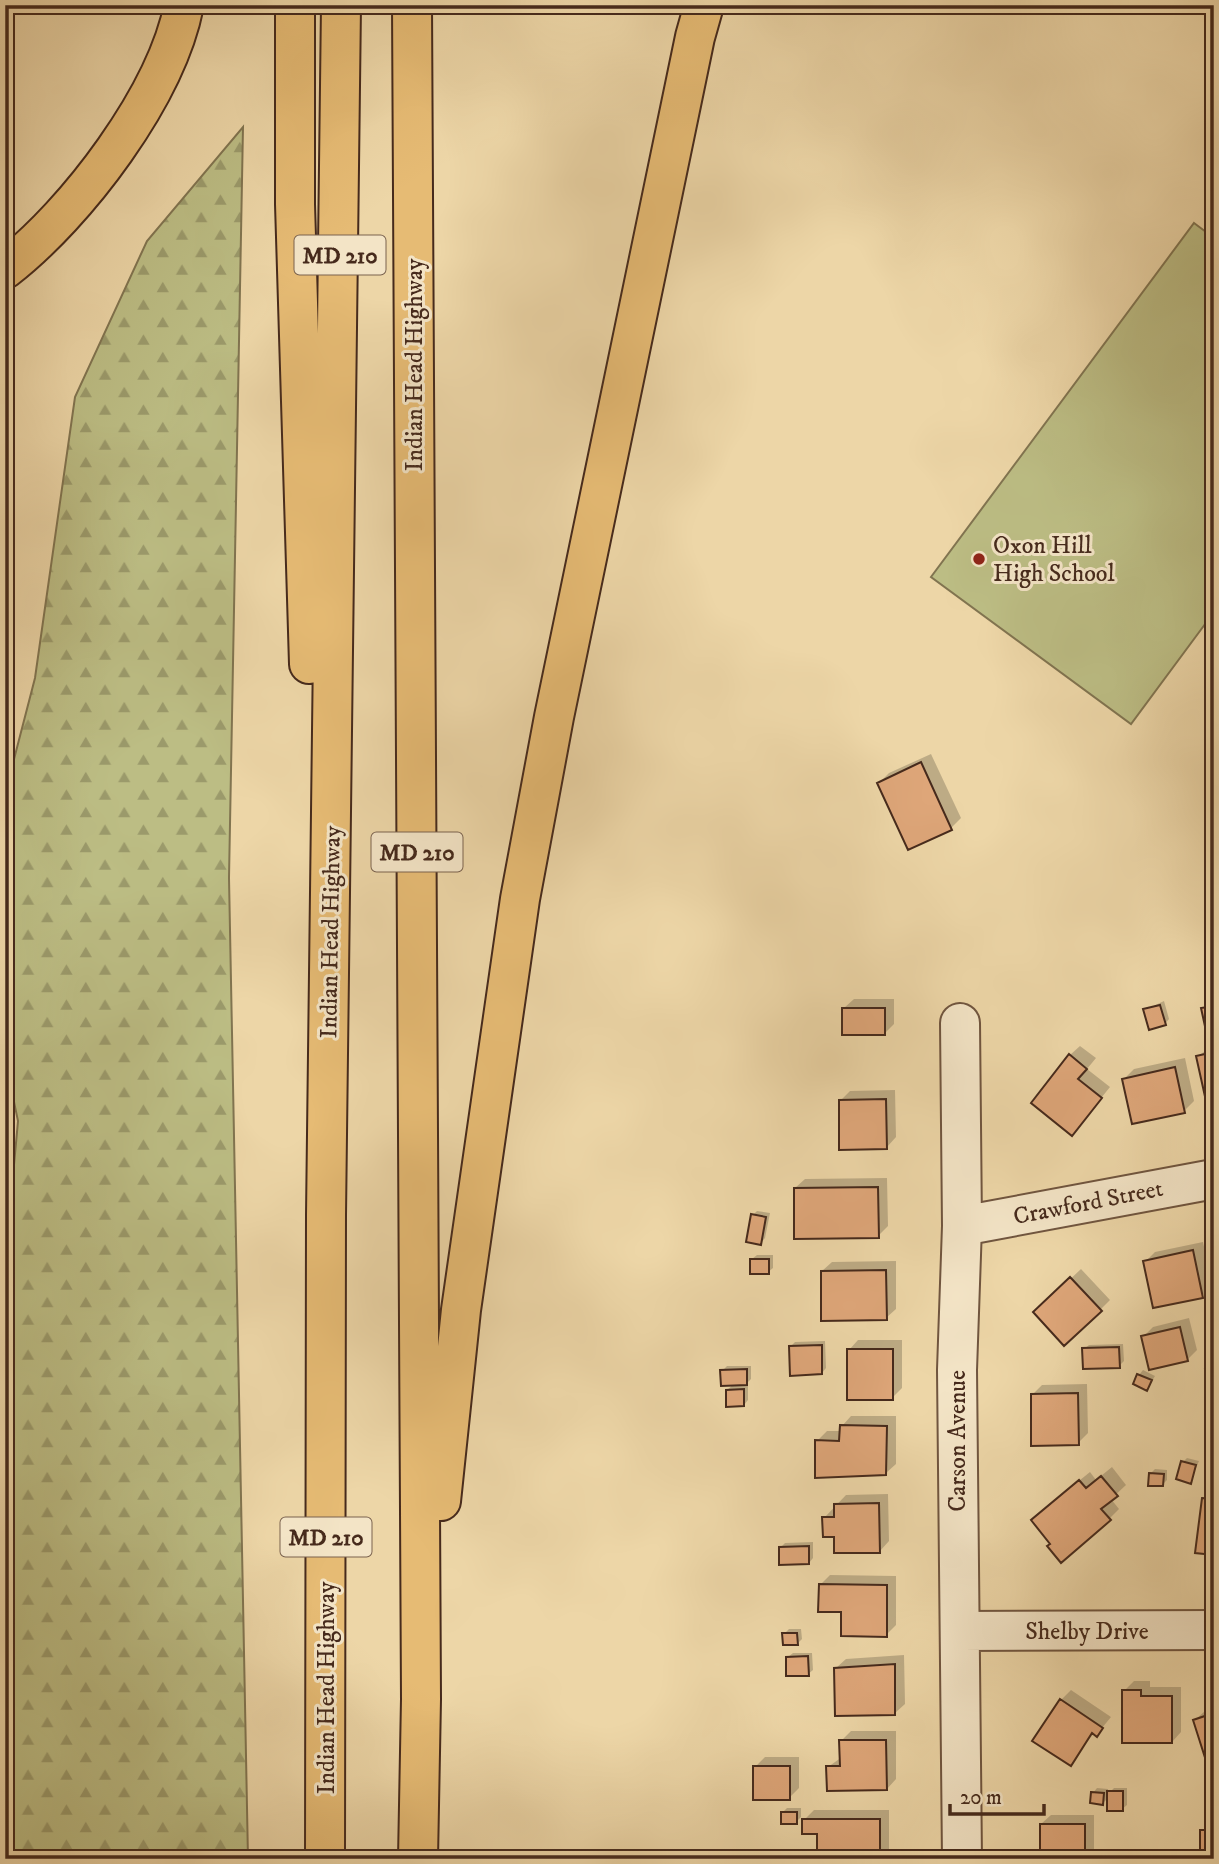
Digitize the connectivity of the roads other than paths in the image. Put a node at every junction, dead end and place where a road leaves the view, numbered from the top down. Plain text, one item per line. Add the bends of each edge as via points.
1 (184, 5) edge
2 (295, 5) edge
3 (341, 5) edge
4 (412, 5) edge
5 (699, 16) edge
6 (5, 269) edge
7 (960, 1023) dead end
8 (1214, 1179) edge
9 (326, 1215) junction
10 (962, 1226) junction
11 (1214, 1630) edge
12 (960, 1631) junction
13 (421, 1699) junction
14 (326, 1859) edge
15 (418, 1859) edge
16 (961, 1859) edge

1 - 6 highway via 179,29 138,116 80,196
2 - 9 highway via 296,231
3 - 9 highway, Indian Head Highway / MD 210
4 - 13 highway, Indian Head Highway / MD 210
5 - 13 highway via 520,899 461,1310
7 - 10 street, Carson Avenue
8 - 10 street, Crawford Street
9 - 14 highway, Indian Head Highway / MD 210
10 - 12 street, Carson Avenue via 957,1370
11 - 12 street, Shelby Drive
12 - 16 street, Carson Avenue
13 - 15 highway, Indian Head Highway / MD 210

